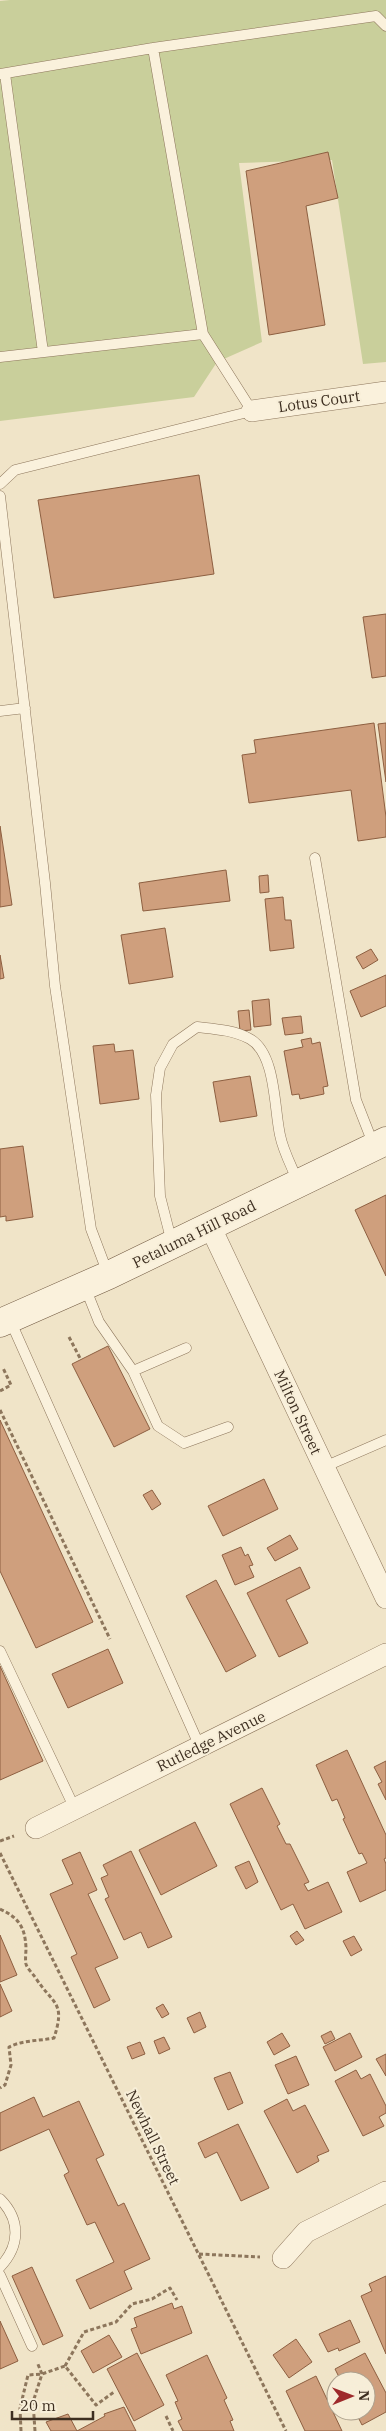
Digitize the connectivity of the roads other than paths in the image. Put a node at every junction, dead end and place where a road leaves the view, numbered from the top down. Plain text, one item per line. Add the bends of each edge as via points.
1 (386, 26) edge
2 (153, 48) junction
3 (2, 74) edge
4 (203, 334) junction
5 (42, 352) junction
6 (0, 357) edge
7 (386, 392) edge
8 (252, 411) junction
9 (0, 484) edge
10 (0, 496) edge
11 (4, 568) edge
12 (25, 708) junction
13 (0, 711) edge
14 (316, 858) dead end
15 (380, 1144) edge
16 (299, 1183) junction
17 (210, 1226) junction
18 (172, 1244) junction
19 (109, 1275) junction
20 (84, 1286) junction
21 (5, 1321) edge
22 (186, 1348) dead end
23 (132, 1371) junction
24 (228, 1427) dead end
25 (386, 1440) edge
26 (324, 1468) junction
27 (386, 1598) edge
28 (0, 1651) edge
29 (386, 1654) edge
30 (200, 1747) junction
31 (75, 1809) junction
32 (36, 1828) dead end
33 (386, 2192) edge
34 (0, 2199) edge
35 (282, 2258) road end
36 (0, 2267) edge
37 (0, 2275) edge
38 (32, 2346) road end

1 - 2 lane via 376,16
2 - 3 lane
2 - 4 lane
3 - 5 lane
4 - 5 lane
4 - 8 lane
5 - 6 lane
7 - 8 street, Lotus Court
8 - 9 lane via 16,470
10 - 11 lane
11 - 12 lane
12 - 13 lane
12 - 19 lane via 54,986 91,1229
14 - 15 lane via 356,1100
15 - 16 main road, Petaluma Hill Road
16 - 17 main road, Petaluma Hill Road
16 - 18 lane via 280,1137 265,1053 250,1039 225,1030 197,1027 173,1044 160,1068 156,1095 160,1196
17 - 18 main road, Petaluma Hill Road
17 - 26 street, Milton Street
18 - 19 main road, Petaluma Hill Road
19 - 20 main road, Petaluma Hill Road
20 - 21 main road, Petaluma Hill Road
20 - 23 lane via 99,1322
21 - 30 lane
22 - 23 lane
23 - 24 lane via 158,1426 184,1443
25 - 26 lane
26 - 27 street, Milton Street
28 - 31 lane
29 - 30 street, Rutledge Avenue
30 - 31 street, Rutledge Avenue
31 - 32 street, Rutledge Avenue
33 - 35 street via 306,2232
34 - 36 lane via 9,2208 16,2224 16,2241 10,2257
37 - 38 lane

